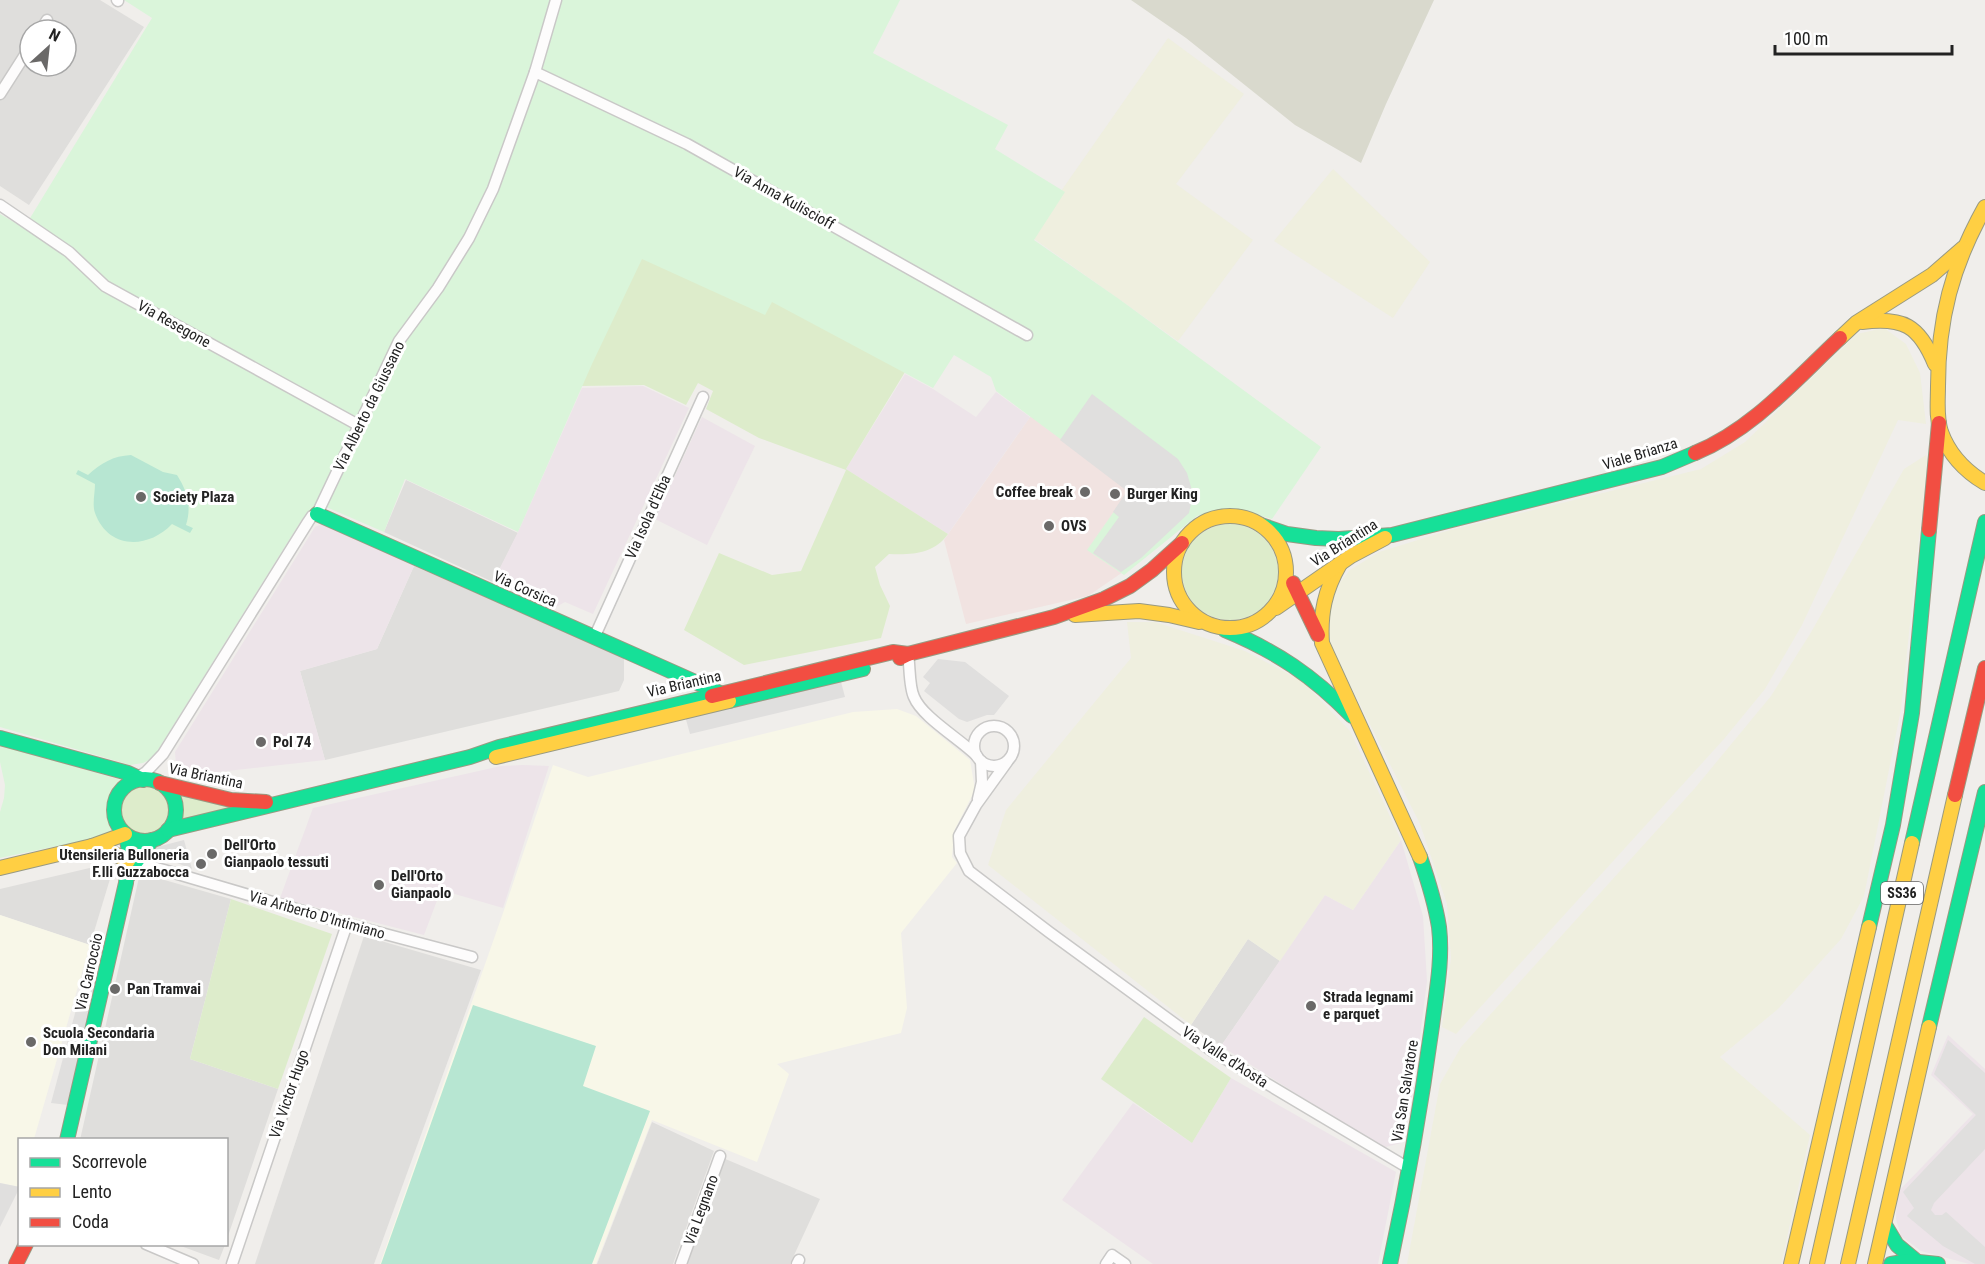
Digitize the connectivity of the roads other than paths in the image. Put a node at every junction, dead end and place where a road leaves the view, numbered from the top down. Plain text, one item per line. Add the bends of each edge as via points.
1 (556, 0) edge
2 (18, 66) edge
3 (535, 72) junction
4 (0, 94) edge
5 (0, 205) edge
6 (1985, 207) edge
7 (1963, 248) junction
8 (1856, 323) junction
9 (1027, 335) dead end
10 (1937, 369) junction
11 (703, 397) dead end
12 (1939, 423) junction
13 (360, 426) junction
14 (1985, 483) edge
15 (317, 514) junction
16 (1985, 522) edge
17 (1261, 525) junction
18 (1392, 535) junction
19 (1182, 543) junction
20 (1340, 564) junction
21 (1286, 571) junction
22 (1298, 592) junction
23 (1269, 613) junction
24 (1054, 617) junction
25 (1212, 626) junction
26 (594, 638) junction
27 (1322, 643) junction
28 (908, 654) junction
29 (1985, 668) edge
30 (720, 693) junction
31 (1357, 721) junction
32 (945, 729) junction
33 (981, 731) junction
34 (0, 738) edge
35 (470, 757) junction
36 (979, 759) junction
37 (1007, 762) junction
38 (143, 780) junction
39 (1985, 792) edge
40 (284, 802) junction
41 (976, 806) junction
42 (168, 830) junction
43 (126, 835) junction
44 (149, 845) junction
45 (92, 846) junction
46 (132, 862) junction
47 (0, 868) edge
48 (164, 870) junction
49 (346, 924) junction
50 (472, 957) dead end
51 (68, 1138) edge
52 (720, 1156) dead end
53 (1410, 1169) junction
54 (1885, 1225) junction
55 (25, 1246) edge
56 (165, 1248) edge
57 (1915, 1260) junction
58 (16, 1264) edge
59 (193, 1264) edge
60 (232, 1264) edge
61 (681, 1264) edge
62 (1106, 1264) edge
63 (1125, 1264) edge
64 (1390, 1264) edge
65 (1791, 1264) edge
66 (1817, 1264) edge
67 (1848, 1264) edge
68 (1875, 1264) edge
69 (1891, 1264) edge
70 (1938, 1264) edge

1 - 3 street, Via Alberto da Giussano
2 - 4 street
3 - 9 street, Via Anna Kuliscioff via 687,144
3 - 13 street, Via Alberto da Giussano via 479,218 438,288 399,341
5 - 13 street, Via Resegone via 69,252 105,286
6 - 7 main road
7 - 8 main road, Viale Brianza via 1932,275
7 - 10 main road via 1944,306
8 - 10 main road via 1883,319 1911,327 1925,341
8 - 18 main road, Viale Brianza via 1748,423 1715,445 1662,467
10 - 12 main road
11 - 26 street, Via Isola d'Elba
12 - 14 main road via 1947,444 1964,468
12 - 65 main road via 1912,713 1903,769
13 - 15 street, Via Alberto da Giussano
15 - 26 main road, Via Corsica
15 - 38 street, Via Alberto da Giussano via 308,522
16 - 66 main road, SS36
17 - 18 main road, Via Briantina via 1317,538
17 - 19 main road via 1233,516 1215,518 1191,532
17 - 21 main road via 1279,545
18 - 20 main road, Via Briantina
19 - 24 main road, Via Briantina via 1130,586
19 - 25 main road via 1174,561 1178,595 1190,612
20 - 22 main road, Via Briantina
20 - 27 main road, Via San Salvatore via 1322,603
21 - 22 main road, Via San Salvatore
21 - 23 main road via 1281,597
22 - 23 main road, Via Briantina
22 - 27 main road, Via San Salvatore
23 - 25 main road via 1252,624 1231,629
24 - 25 main road, Via Briantina via 1139,611
24 - 28 main road, Via Briantina
25 - 31 main road, Via San Salvatore via 1265,646 1306,672
26 - 30 main road, Via Corsica
27 - 31 main road, Via San Salvatore
28 - 30 main road, Via Briantina via 893,652
28 - 32 street via 913,696
28 - 35 main road, Via Briantina via 892,662 501,757
29 - 67 main road, SS36
30 - 35 main road, Via Briantina
31 - 53 main road, Via San Salvatore via 1423,864 1439,928 1440,962
32 - 33 street via 960,733
32 - 36 street
33 - 36 street via 974,742
33 - 37 street via 999,726 1010,732 1015,744
34 - 38 main road, Via Briantina
35 - 40 main road, Via Briantina
36 - 37 street via 994,766
36 - 41 street via 982,782
37 - 41 street
38 - 40 main road, Via Briantina via 231,800
38 - 42 main road via 166,788 175,804 175,816
38 - 43 main road via 119,793 114,808 115,820
39 - 54 main road
40 - 42 main road, Via Briantina
41 - 53 street, Via Valle d'Aosta via 959,836 960,853 969,871 1212,1051
42 - 44 main road
43 - 44 main road
43 - 45 main road
43 - 46 main road, Via Carroccio
44 - 46 main road
44 - 48 street, Via Ariberto D'Intimiano via 151,862
45 - 46 main road
45 - 47 main road
46 - 48 street, Via Ariberto D'Intimiano
46 - 51 main road, Via Carroccio
48 - 49 street, Via Ariberto D'Intimiano
49 - 50 street, Via Ariberto D'Intimiano
49 - 60 street, Via Victor Hugo
52 - 61 street, Via Legnano
53 - 64 main road, Via San Salvatore
54 - 57 main road via 1898,1247
54 - 68 main road
55 - 58 main road
56 - 59 street
57 - 69 main road
57 - 70 main road
62 - 63 street via 1112,1255

